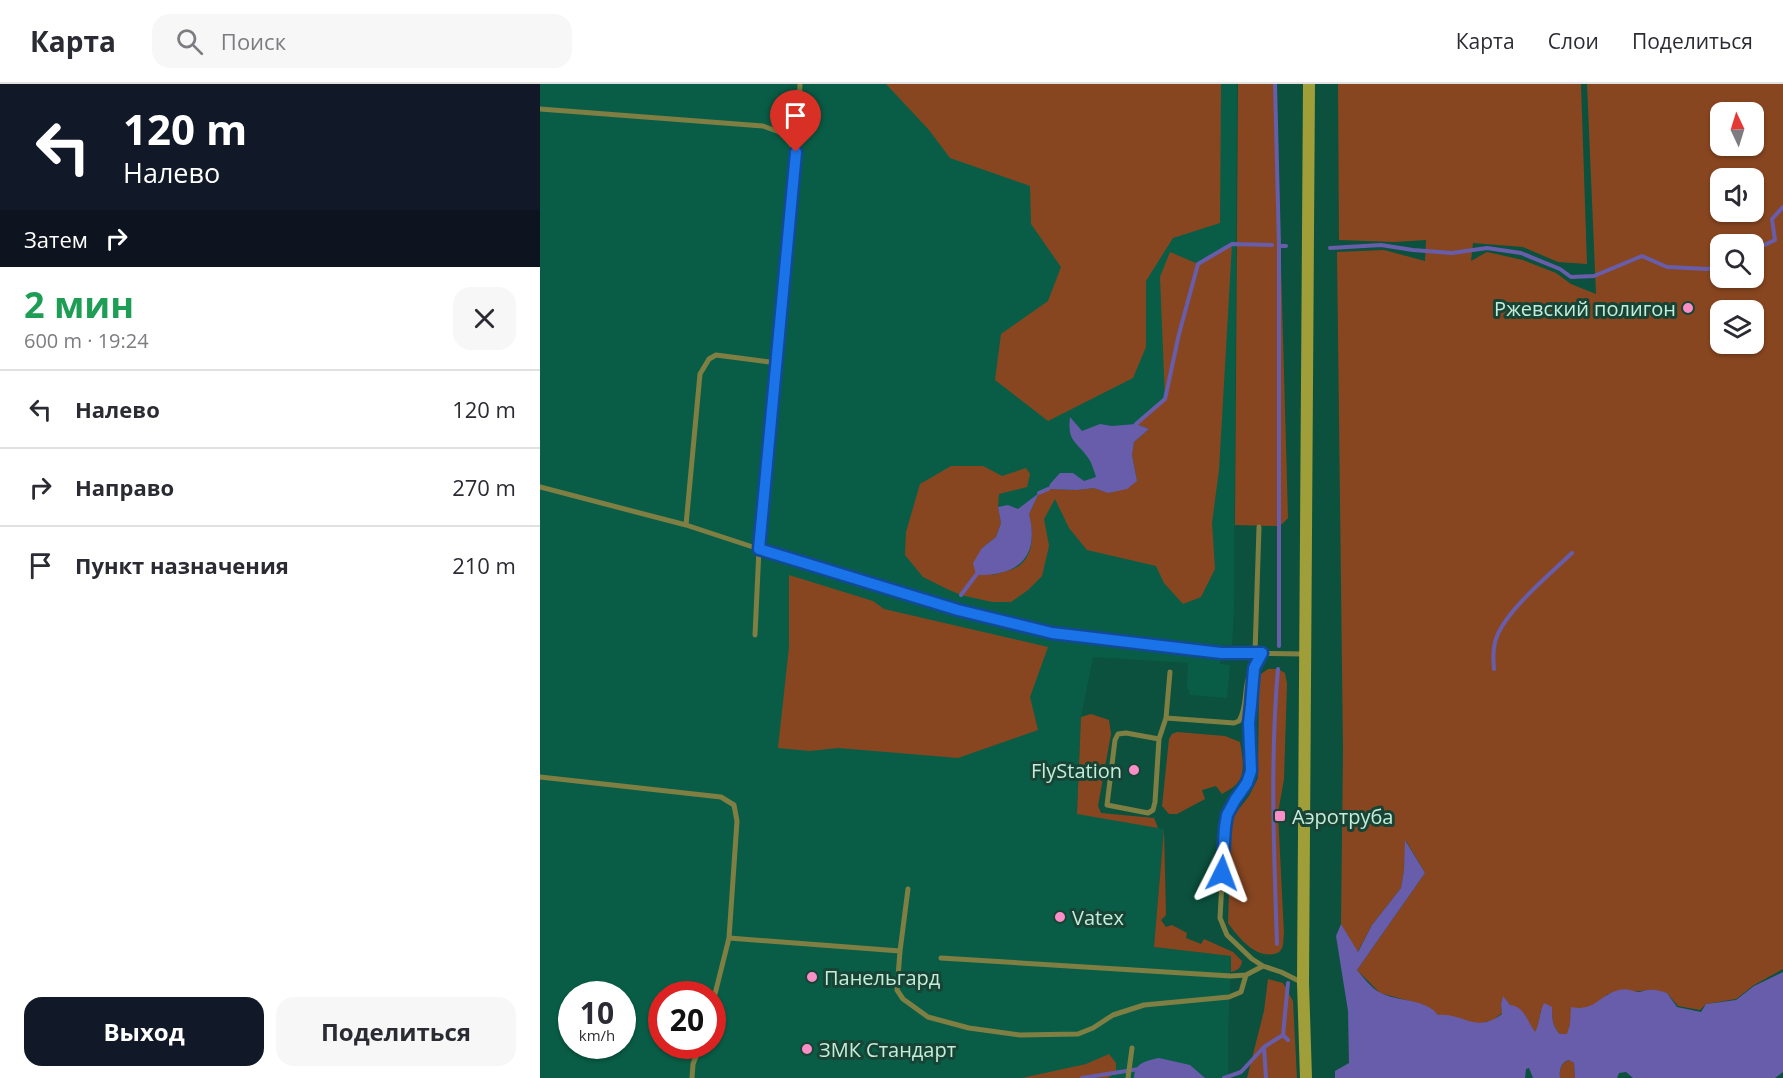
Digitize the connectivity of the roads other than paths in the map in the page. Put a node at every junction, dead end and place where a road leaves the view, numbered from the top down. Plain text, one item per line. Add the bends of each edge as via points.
1 (800, 84) edge
2 (1309, 84) edge
3 (540, 110) edge
4 (796, 152) junction
5 (777, 363) junction
6 (540, 487) edge
7 (686, 525) junction
8 (1260, 527) dead end
9 (759, 549) junction
10 (755, 635) dead end
11 (1258, 653) junction
12 (1304, 654) junction
13 (1254, 668) junction
14 (1170, 672) dead end
15 (1166, 718) junction
16 (1234, 723) junction
17 (1249, 723) junction
18 (1159, 739) junction
19 (540, 777) edge
20 (908, 889) dead end
21 (729, 938) junction
22 (900, 951) junction
23 (941, 958) dead end
24 (1263, 966) junction
25 (1246, 975) junction
26 (718, 981) edge
27 (1303, 982) junction
28 (1132, 1048) dead end
29 (695, 1059) edge
30 (692, 1078) edge
31 (1128, 1078) edge
32 (1306, 1078) edge

1 - 4 lane
2 - 12 main road
3 - 4 lane via 763,126 782,133
4 - 5 lane
5 - 7 lane via 716,355 708,359 700,374
5 - 9 lane
6 - 7 lane
7 - 9 lane
8 - 11 lane
9 - 10 lane
9 - 11 lane via 958,610 1052,633 1221,653
11 - 12 lane
11 - 13 lane
12 - 27 main road
13 - 16 lane via 1246,687 1242,717
13 - 17 lane
14 - 15 lane
15 - 16 lane
15 - 18 lane
16 - 17 lane
17 - 24 lane via 1251,771 1227,815 1220,918 1227,935
18 - 18 lane via 1153,810 1148,813 1107,805 1118,734
19 - 21 lane via 721,797 734,805
20 - 22 lane
21 - 22 lane
21 - 26 lane
22 - 25 lane via 897,990 928,1017 1020,1035 1078,1034 1113,1015 1144,1005 1229,997 1242,992
23 - 25 lane
24 - 25 lane
24 - 27 lane
27 - 32 main road
28 - 31 lane
29 - 30 lane

